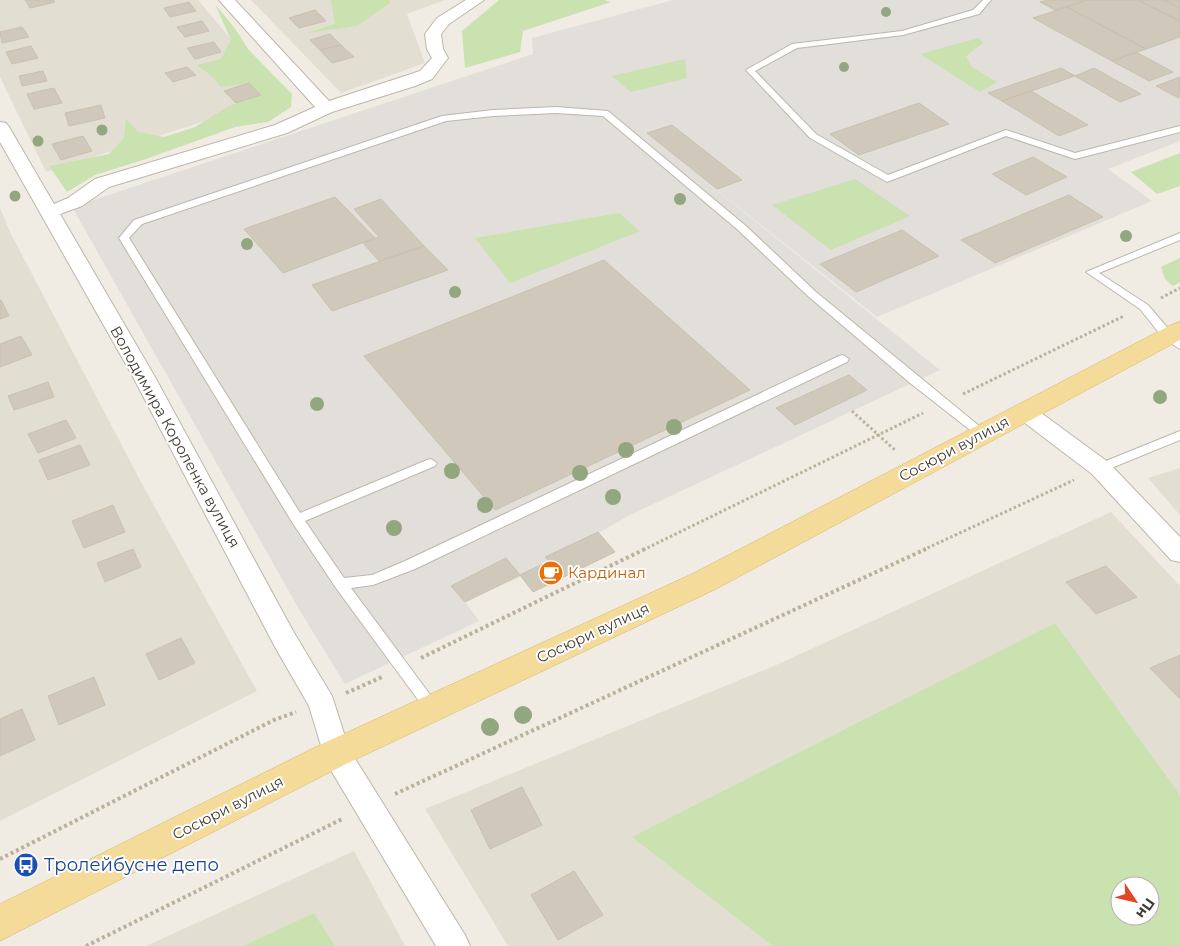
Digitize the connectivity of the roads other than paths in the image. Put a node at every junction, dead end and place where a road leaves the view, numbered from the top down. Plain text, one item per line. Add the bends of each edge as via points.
1 (228, 0) edge
2 (476, 0) edge
3 (987, 0) edge
4 (326, 108) junction
5 (0, 127) edge
6 (1180, 129) edge
7 (49, 212) junction
8 (1180, 236) edge
9 (1176, 337) edge
10 (843, 360) dead end
11 (1025, 412) junction
12 (983, 434) junction
13 (1180, 435) edge
14 (431, 463) dead end
15 (1100, 468) junction
16 (297, 519) junction
17 (1180, 553) edge
18 (341, 584) junction
19 (432, 708) junction
20 (336, 753) junction
21 (0, 923) edge
22 (454, 946) edge

1 - 4 street
2 - 4 street via 443,21 433,34 440,58 426,75
3 - 6 lane via 976,12 903,33 795,46 750,70 813,136 887,180 1006,133 1074,156
4 - 7 street via 281,129 102,183 75,202
5 - 7 street, Володимира Короленка вулиця
7 - 20 street, Володимира Короленка вулиця via 144,377 322,704
8 - 9 lane via 1091,272 1144,307
9 - 11 main road, Сосюри вулиця
10 - 18 lane via 410,566 374,580
11 - 12 main road, Сосюри вулиця
11 - 15 street
12 - 16 lane via 812,294 742,228 606,113 556,110 445,118 138,222 124,238
12 - 19 main road, Сосюри вулиця via 705,581
13 - 15 lane
14 - 16 lane
15 - 17 street
16 - 18 lane
18 - 19 lane
19 - 20 main road, Сосюри вулиця
20 - 21 main road, Сосюри вулиця
20 - 22 street, Володимира Короленка вулиця

